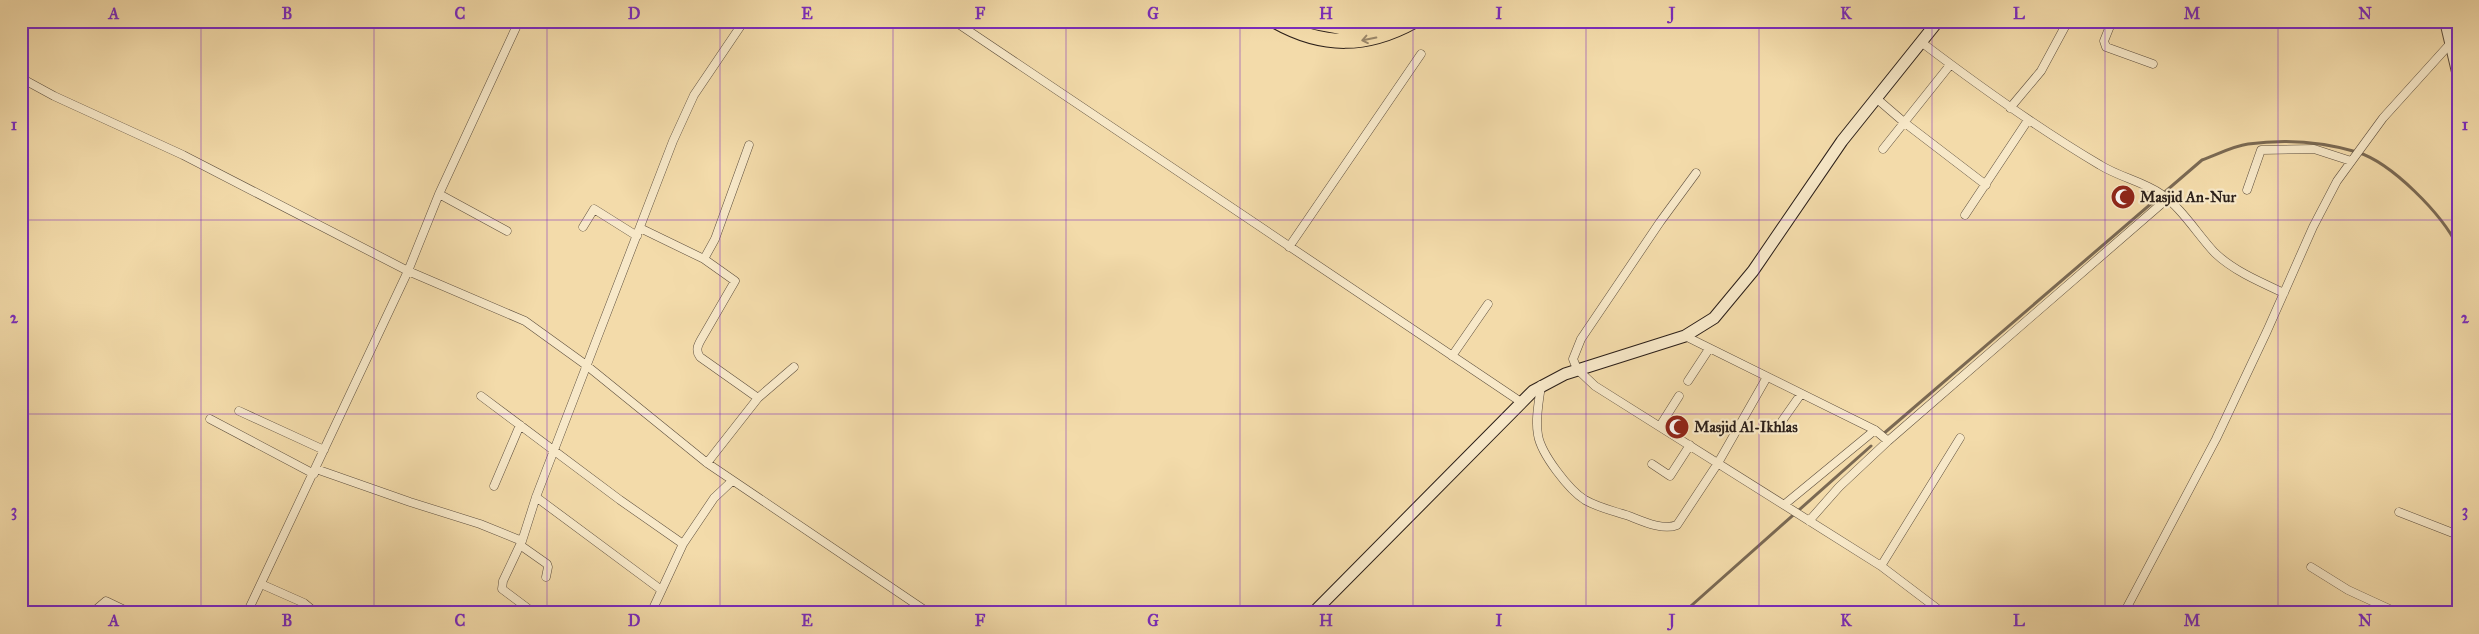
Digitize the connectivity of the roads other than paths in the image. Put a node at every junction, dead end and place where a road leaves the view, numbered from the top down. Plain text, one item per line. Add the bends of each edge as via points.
1 (519, 21) edge
2 (744, 21) edge
3 (954, 21) edge
4 (1275, 21) edge
5 (1309, 21) edge
6 (1384, 21) edge
7 (1414, 21) edge
8 (1938, 21) edge
9 (2068, 21) edge
10 (2104, 21) edge
11 (2445, 21) edge
12 (1921, 42) junction
13 (2449, 45) junction
14 (1421, 54) dead end
15 (1950, 64) junction
16 (2153, 64) dead end
17 (2458, 76) edge
18 (21, 78) edge
19 (1876, 98) junction
20 (2010, 108) junction
21 (2028, 120) junction
22 (1905, 124) junction
23 (749, 145) dead end
24 (1883, 149) dead end
25 (2352, 160) junction
26 (1696, 173) dead end
27 (1986, 185) junction
28 (2246, 190) dead end
29 (439, 194) junction
30 (2165, 197) junction
31 (1965, 215) dead end
32 (583, 228) dead end
33 (640, 228) junction
34 (507, 231) dead end
35 (637, 236) junction
36 (1289, 247) junction
37 (704, 259) junction
38 (408, 271) junction
39 (2284, 293) junction
40 (1488, 304) dead end
41 (1685, 336) junction
42 (1708, 349) junction
43 (1452, 356) junction
44 (586, 365) junction
45 (794, 367) dead end
46 (1577, 369) junction
47 (1767, 377) junction
48 (1688, 381) dead end
49 (1541, 385) junction
50 (1801, 394) junction
51 (481, 396) dead end
52 (1679, 396) dead end
53 (758, 398) junction
54 (1521, 402) junction
55 (239, 411) dead end
56 (210, 419) dead end
57 (1782, 421) dead end
58 (520, 425) junction
59 (1660, 426) junction
60 (1882, 435) junction
61 (1960, 438) dead end
62 (1690, 445) junction
63 (324, 450) junction
64 (554, 451) junction
65 (707, 463) junction
66 (1718, 463) junction
67 (1652, 464) dead end
68 (315, 471) junction
69 (732, 480) junction
70 (494, 486) dead end
71 (536, 497) junction
72 (1787, 506) junction
73 (2399, 512) dead end
74 (1809, 521) junction
75 (2458, 536) edge
76 (521, 543) junction
77 (683, 544) junction
78 (1881, 566) junction
79 (2311, 567) dead end
80 (546, 577) dead end
81 (261, 584) junction
82 (660, 589) junction
83 (115, 609) edge
84 (92, 613) edge
85 (131, 613) edge
86 (247, 613) edge
87 (316, 613) edge
88 (534, 613) edge
89 (651, 613) edge
90 (930, 613) edge
91 (1313, 613) edge
92 (1943, 613) edge
93 (2124, 613) edge
94 (2398, 613) edge

1 - 29 street
2 - 33 street via 694,95
3 - 36 street
7 -> 4 highway via 1375,38 1352,42 1327,40 1289,29
5 - 6 highway via 1347,28
8 - 12 main road
9 - 20 street via 2041,71
10 - 16 street via 2110,26 2104,40 2106,47
11 - 13 street
12 - 15 street
12 - 19 main road
13 - 17 street
13 - 25 street via 2383,118
14 - 36 street
15 - 20 street
15 - 22 street
18 - 38 street via 183,155
19 - 22 street
19 - 41 main road via 1842,141 1742,286 1714,318
20 - 21 street
21 - 27 street
21 - 30 street via 2112,172 2148,186
22 - 24 street
22 - 27 street
23 - 37 street via 715,240
25 - 28 street via 2314,149 2261,150
25 - 39 street via 2326,200
26 - 46 street via 1581,339 1573,359
27 - 31 street
29 - 34 street
29 - 38 street
30 - 39 street via 2216,254 2249,276
30 - 60 street
32 - 35 street via 594,209
33 - 35 street
33 - 37 street
35 - 44 street
36 - 43 street
37 - 53 street via 735,281 697,352
38 - 44 street via 525,321
38 - 63 street
39 - 93 street via 2216,439
40 - 43 street
41 - 42 street
41 - 46 main road
42 - 47 street
42 - 48 street
43 - 54 street
44 - 64 street
44 - 65 street
45 - 53 street
46 - 49 main road
46 - 59 street via 1596,386
47 - 50 street
47 - 66 street
49 - 54 main road
49 - 66 street via 1537,418 1540,443 1571,487 1598,506 1672,528 1677,526
50 - 57 street
50 - 60 street
51 - 58 street
52 - 59 street
53 - 65 street
54 - 91 main road
55 - 63 street
56 - 68 street
58 - 64 street
58 - 70 street
59 - 62 street
60 - 72 street
60 - 74 street
61 - 78 street
62 - 66 street
62 - 67 street via 1670,476
63 - 68 street
64 - 71 street
64 - 77 street
65 - 69 street
66 - 72 street
68 - 76 street via 480,524
68 - 81 street
69 - 77 street via 714,498
69 - 90 street
71 - 76 street
71 - 82 street
72 - 74 street
73 - 75 street
74 - 78 street
76 - 80 street via 547,564
76 - 88 street via 502,589
77 - 82 street
78 - 92 street
79 - 94 street via 2348,590
81 - 86 street
81 - 87 street via 304,603
82 - 89 street
83 - 84 street via 106,601
83 - 85 street

